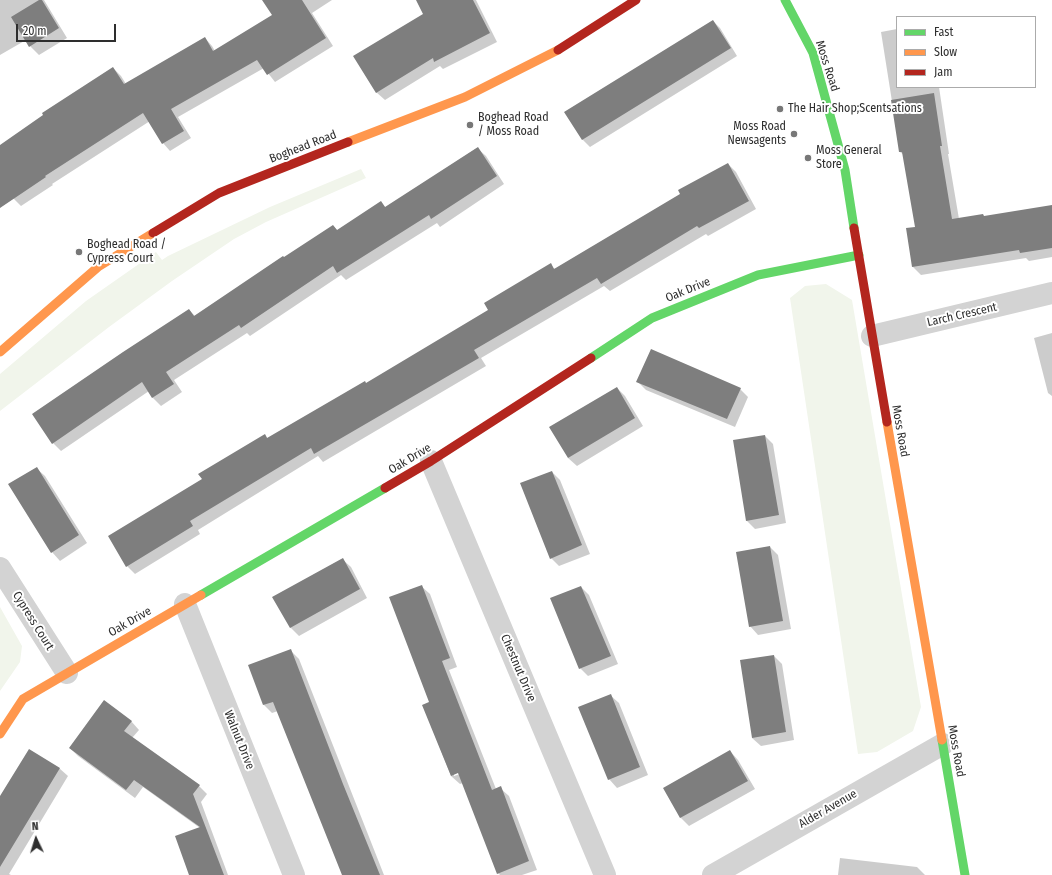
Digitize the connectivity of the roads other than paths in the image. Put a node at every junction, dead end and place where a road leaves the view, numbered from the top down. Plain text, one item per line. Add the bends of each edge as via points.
1 (636, 0) edge
2 (786, 0) edge
3 (858, 255) junction
4 (1052, 293) edge
5 (872, 336) junction
6 (0, 352) edge
7 (431, 461) junction
8 (0, 568) edge
9 (185, 604) junction
10 (67, 673) junction
11 (0, 734) edge
12 (943, 744) junction
13 (294, 875) edge
14 (605, 875) edge
15 (714, 875) edge
16 (965, 875) edge

1 - 6 street, Boghead Road via 550,55 465,96 219,193 98,267
2 - 3 street, Moss Road via 813,53 845,170
3 - 5 street, Moss Road
3 - 7 street, Oak Drive via 758,275 652,318
4 - 5 street, Larch Crescent
5 - 12 street, Moss Road
7 - 9 street, Oak Drive
7 - 14 street, Chestnut Drive
8 - 10 street, Cypress Court
9 - 10 street, Oak Drive
9 - 13 street, Walnut Drive
10 - 11 street, Oak Drive via 23,699
12 - 15 street, Alder Avenue
12 - 16 street, Moss Road

